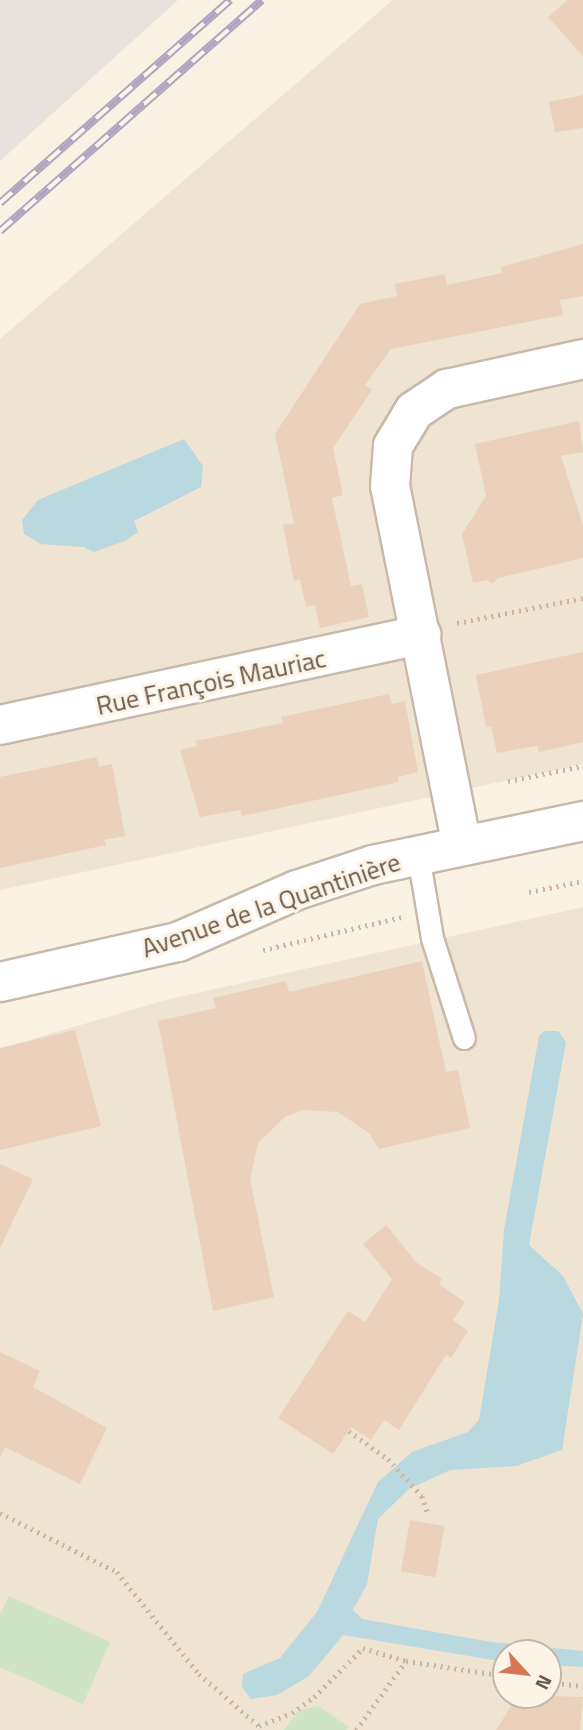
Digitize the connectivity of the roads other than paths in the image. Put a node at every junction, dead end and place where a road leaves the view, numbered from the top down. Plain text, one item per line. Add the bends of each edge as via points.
1 (583, 359) edge
2 (435, 630) junction
3 (0, 725) edge
4 (583, 821) edge
5 (462, 846) junction
6 (418, 855) junction
7 (0, 982) edge
8 (464, 1038) dead end

1 - 2 street via 447,389 429,398 402,427 393,446 390,486
2 - 3 street, Rue François Mauriac
2 - 5 street
4 - 5 street, Avenue de la Quantinière
5 - 6 street, Avenue de la Quantinière
6 - 7 street, Avenue de la Quantinière via 297,890 178,942
6 - 8 lane via 432,938

